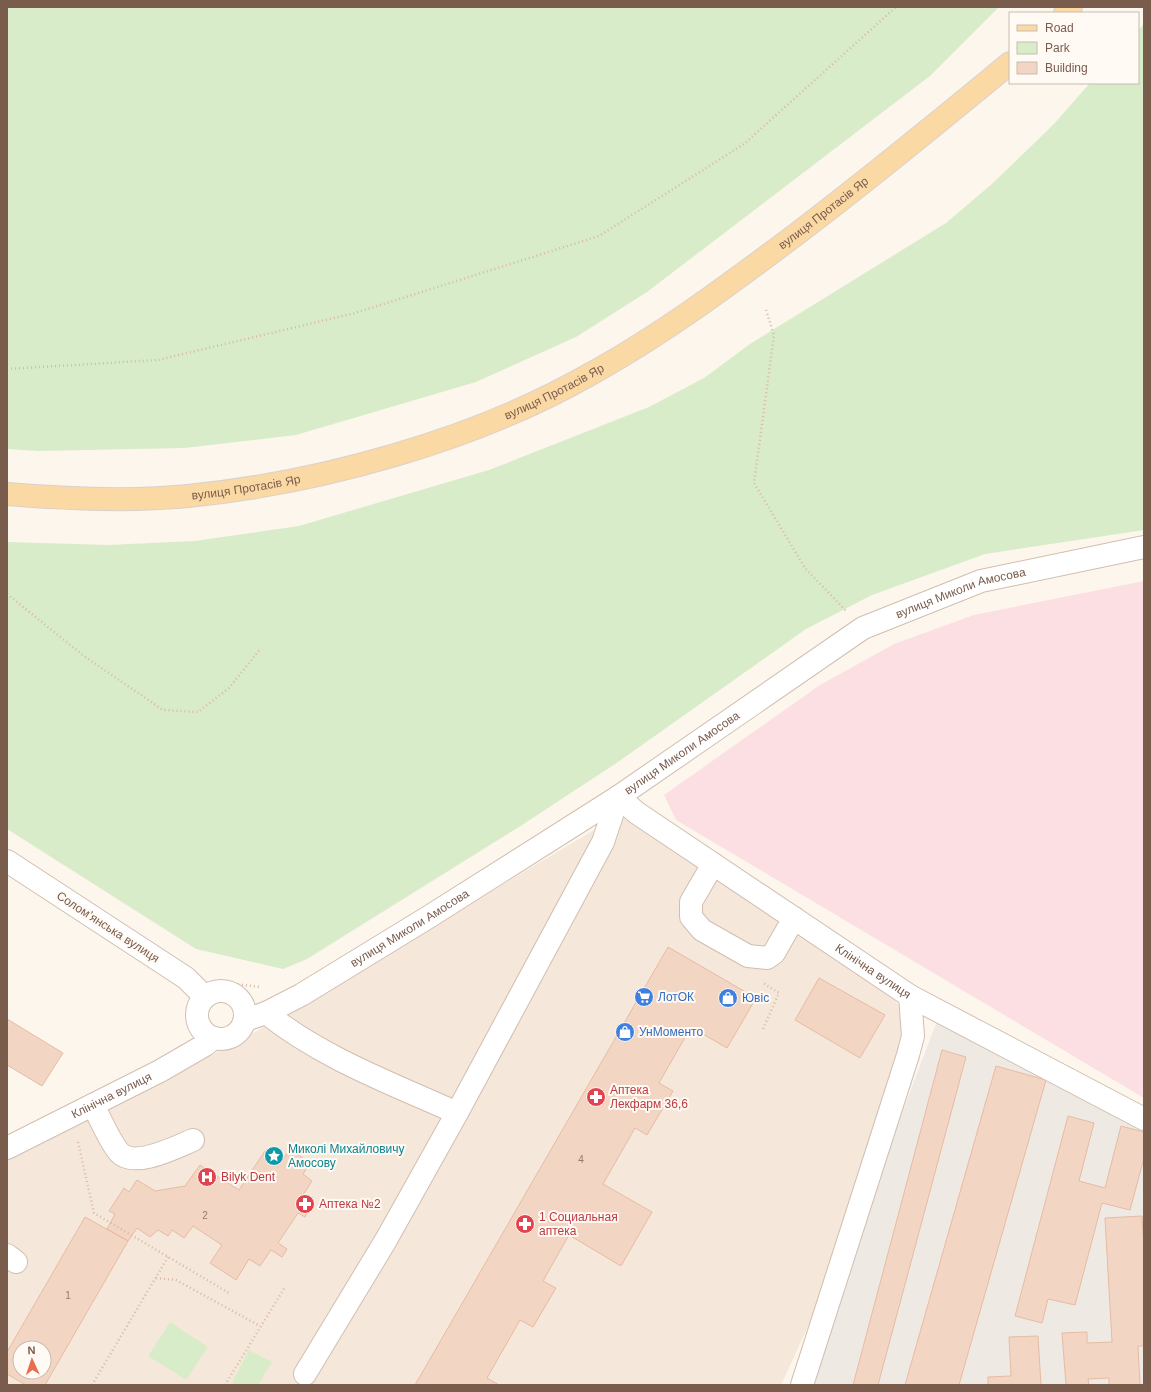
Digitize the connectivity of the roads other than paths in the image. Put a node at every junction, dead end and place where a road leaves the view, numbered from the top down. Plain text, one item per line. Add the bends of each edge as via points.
1 (1009, 64) edge
2 (7, 494) edge
3 (1144, 547) edge
4 (618, 797) junction
5 (7, 861) edge
6 (713, 864) junction
7 (794, 918) junction
8 (910, 996) junction
9 (205, 997) junction
10 (266, 1013) junction
11 (245, 1020) junction
12 (214, 1038) junction
13 (93, 1105) junction
14 (457, 1113) junction
15 (1144, 1119) edge
16 (193, 1140) dead end
17 (7, 1148) edge
18 (305, 1374) dead end
19 (802, 1385) edge

1 - 2 main road, вулиця Протасів Яр via 921,138 735,280 647,342 584,378 514,412 452,436 359,465 243,489 186,496 122,498 64,498
3 - 4 street, вулиця Миколи Амосова via 982,581 863,628
4 - 6 street, Клінічна вулиця via 637,813
4 - 10 street, вулиця Миколи Амосова via 301,995
4 - 14 street via 603,842
5 - 9 street, Соломʼянська вулиця via 186,978
6 - 7 street, Клінічна вулиця
6 - 7 street via 691,902 691,918 702,930 748,956 767,958 774,953
7 - 8 street, Клінічна вулиця
8 - 15 street, Клінічна вулиця
8 - 19 street via 913,1036 908,1055
9 - 11 street via 219,990 234,994 244,1005
9 - 12 street via 197,1012 198,1020 201,1028
10 - 11 street, вулиця Миколи Амосова
10 - 14 street via 287,1030 348,1063
11 - 12 street via 243,1027 230,1037
12 - 13 street, Клінічна вулиця via 205,1046 160,1071
13 - 16 street via 119,1152 131,1159 155,1156
13 - 17 street, Клінічна вулиця
14 - 18 street via 386,1240

